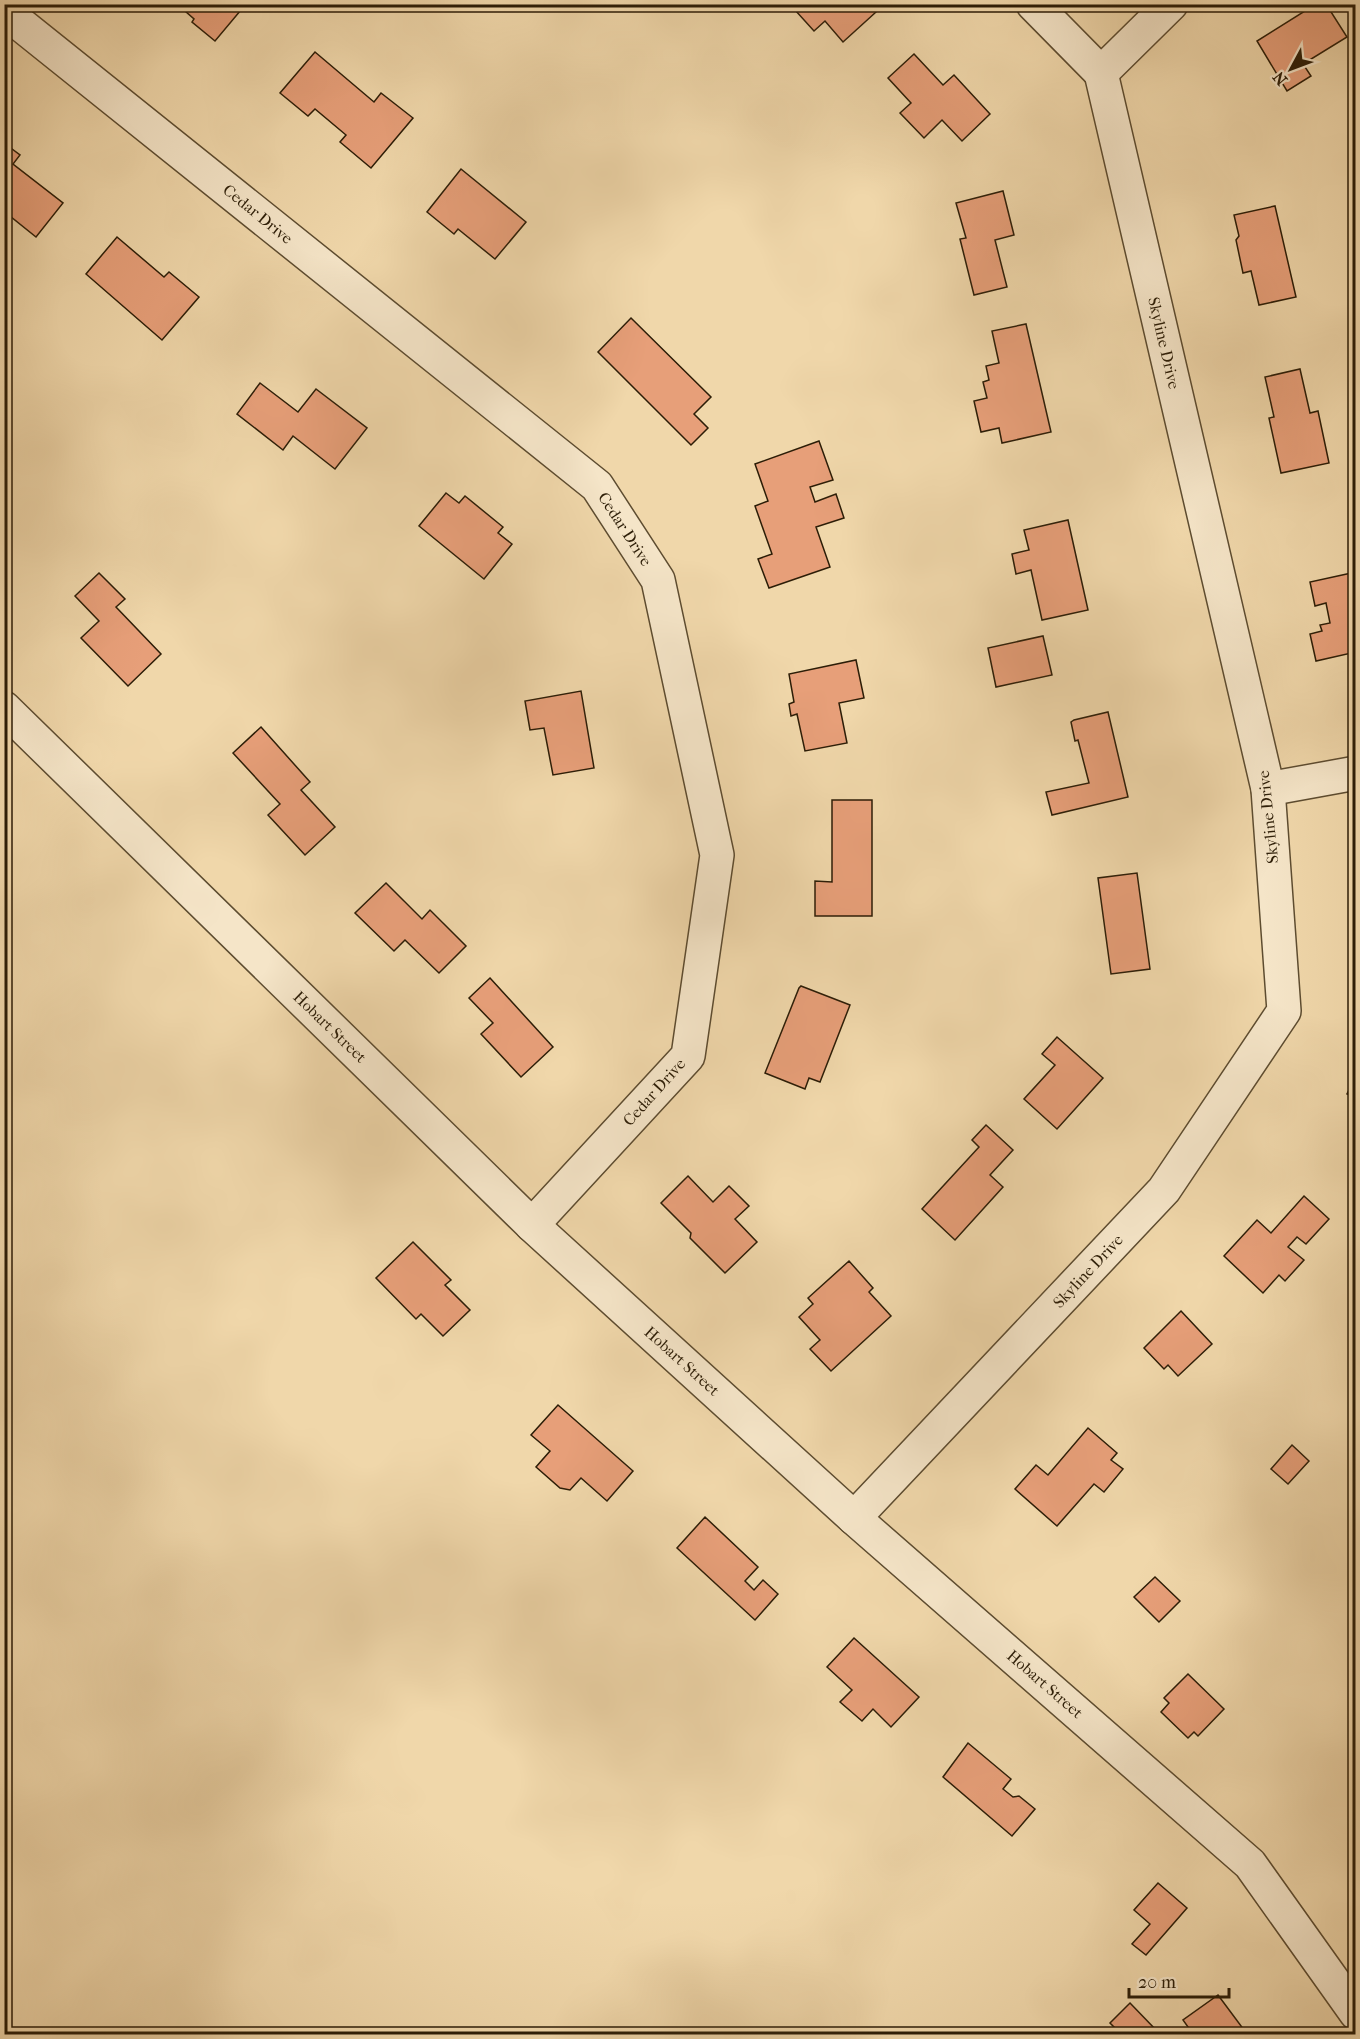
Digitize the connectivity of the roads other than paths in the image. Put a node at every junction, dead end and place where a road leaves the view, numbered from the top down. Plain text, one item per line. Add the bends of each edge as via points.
1 (1033, 4) edge
2 (1172, 4) edge
3 (4, 11) edge
4 (1101, 73) junction
5 (4, 708) edge
6 (1356, 774) edge
7 (1268, 789) junction
8 (532, 1225) junction
9 (854, 1518) junction
10 (1356, 2013) edge

1 - 4 street
2 - 4 street
3 - 8 street, Cedar Drive via 597,486 658,580 717,855 688,1056
4 - 7 street, Skyline Drive
5 - 8 street, Hobart Street
6 - 7 street
7 - 9 street, Skyline Drive via 1284,1011 1164,1190
8 - 9 street, Hobart Street
9 - 10 street, Hobart Street via 1250,1864

